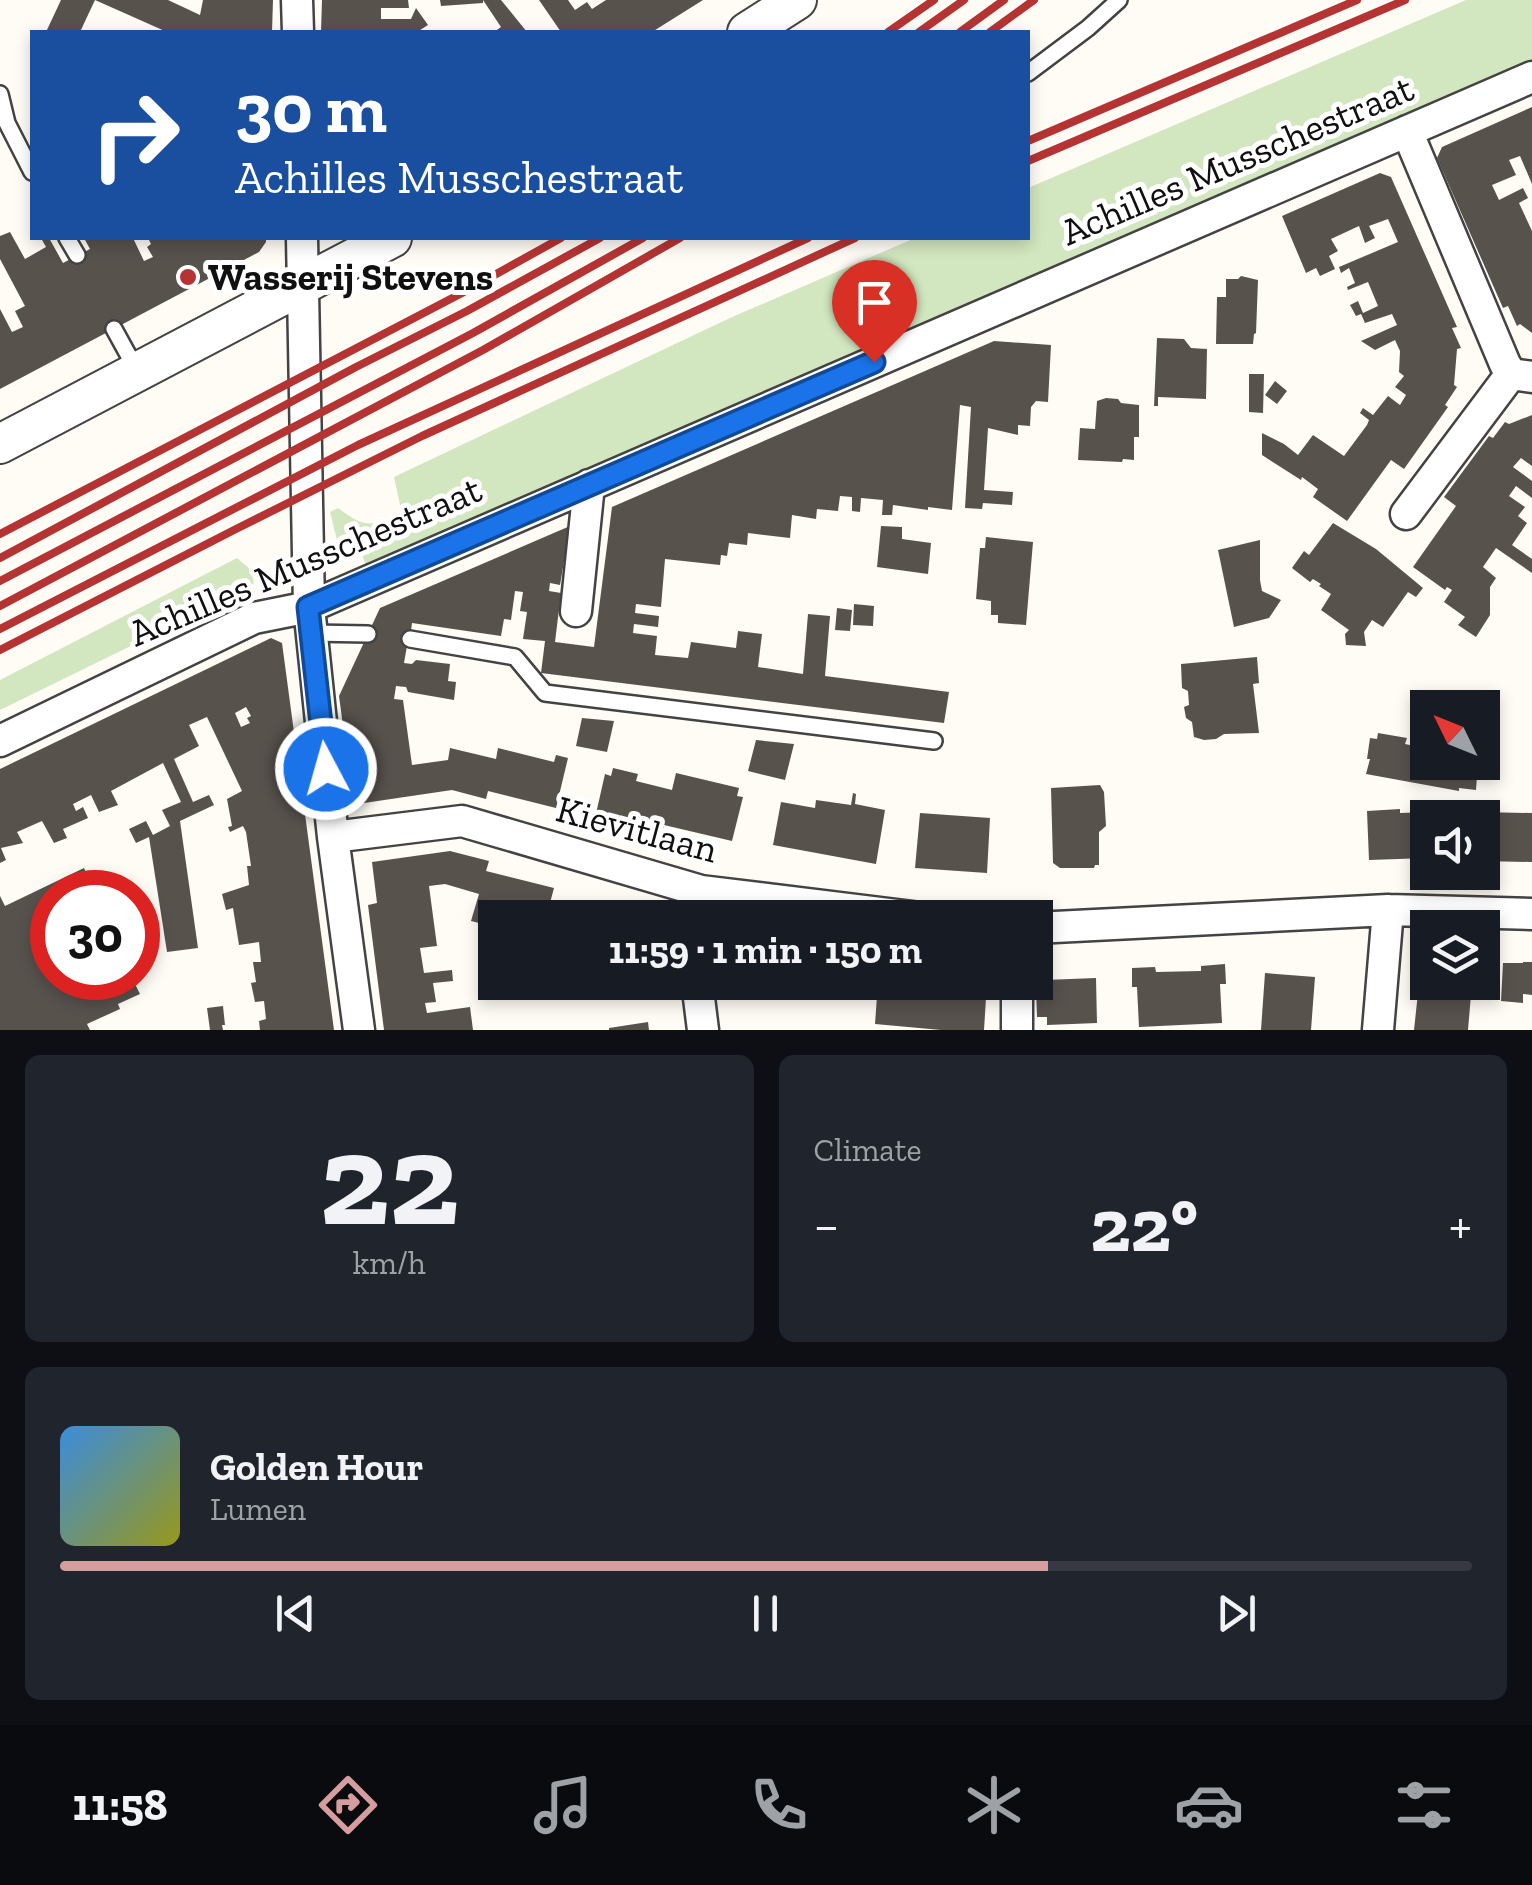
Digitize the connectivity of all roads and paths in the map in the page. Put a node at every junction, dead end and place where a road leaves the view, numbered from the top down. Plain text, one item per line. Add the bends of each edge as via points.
1 (298, 0) edge
2 (796, 0) edge
3 (1119, 0) edge
4 (298, 30) edge
5 (751, 30) edge
6 (1030, 72) edge
7 (1532, 77) edge
8 (0, 94) edge
9 (3, 123) edge
10 (1407, 131) junction
11 (30, 169) edge
12 (69, 240) edge
13 (302, 240) edge
14 (388, 240) edge
15 (77, 255) dead end
16 (303, 286) junction
17 (114, 329) dead end
18 (137, 371) junction
19 (1522, 375) edge
20 (0, 444) edge
21 (590, 485) junction
22 (1406, 514) dead end
23 (576, 610) dead end
24 (310, 620) junction
25 (368, 634) dead end
26 (410, 639) dead end
27 (0, 741) edge
28 (934, 741) dead end
29 (333, 837) junction
30 (689, 900) edge
31 (1388, 910) junction
32 (1532, 914) edge
33 (1053, 927) edge
34 (699, 1000) edge
35 (1017, 1000) edge
36 (359, 1030) edge
37 (703, 1030) edge
38 (1017, 1030) edge
39 (1378, 1030) edge

1 - 4 street
2 - 5 street
3 - 6 lane
7 - 10 street, Achilles Musschestraat
8 - 9 lane
9 - 11 lane
10 - 19 street via 1505,364
10 - 21 street, Achilles Musschestraat
12 - 15 lane
13 - 16 street
14 - 16 street
16 - 18 street
16 - 24 street
17 - 18 lane
18 - 20 street
19 - 22 street
21 - 23 street
21 - 24 street, Achilles Musschestraat
24 - 25 lane
24 - 27 street, Achilles Musschestraat via 254,618
24 - 29 street
26 - 28 lane via 515,657 545,693
29 - 30 street, Kievitlaan via 462,821
29 - 36 street
31 - 32 street
31 - 33 street
31 - 39 street
34 - 37 street
35 - 38 street

